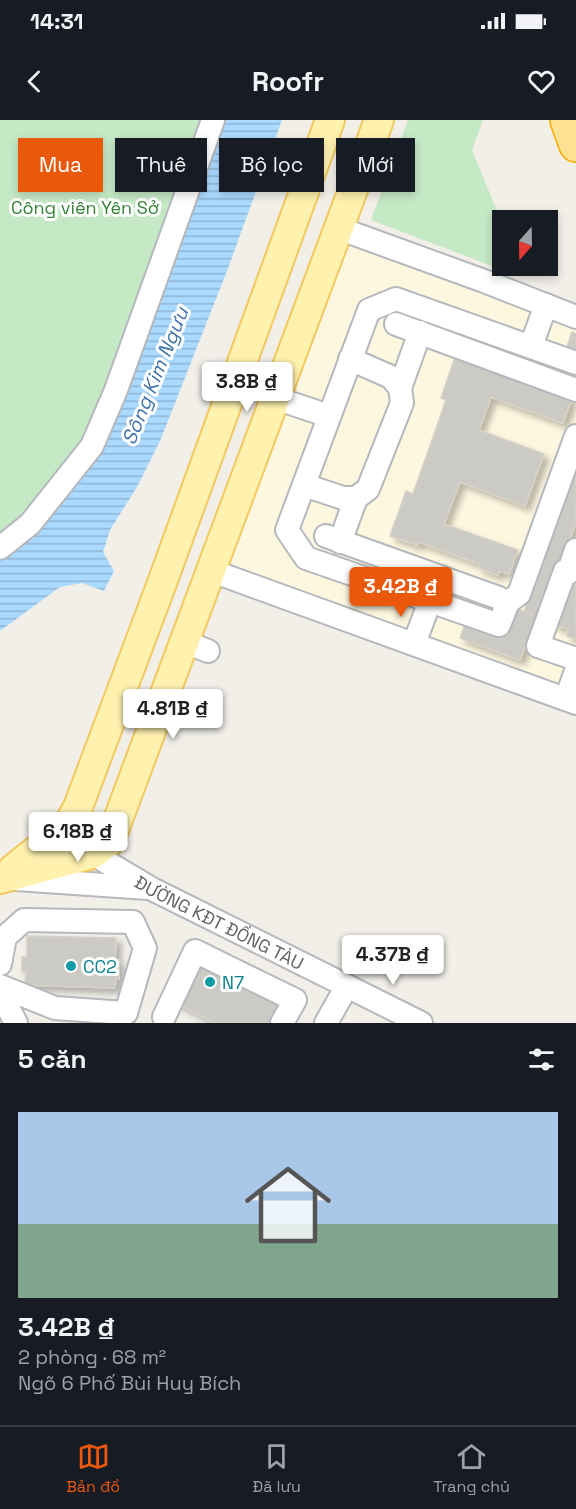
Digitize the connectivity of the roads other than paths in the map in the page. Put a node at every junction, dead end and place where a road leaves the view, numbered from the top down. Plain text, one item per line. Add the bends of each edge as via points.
1 (213, 120) edge
2 (330, 120) edge
3 (379, 120) edge
4 (296, 213) junction
5 (339, 228) junction
6 (546, 305) junction
7 (576, 317) edge
8 (396, 324) dead end
9 (420, 332) junction
10 (493, 333) junction
11 (531, 346) junction
12 (485, 356) junction
13 (350, 359) junction
14 (566, 359) edge
15 (548, 379) junction
16 (234, 384) junction
17 (400, 388) junction
18 (576, 390) edge
19 (275, 398) junction
20 (328, 416) junction
21 (576, 436) edge
22 (304, 484) junction
23 (356, 498) junction
24 (0, 548) edge
25 (172, 556) junction
26 (574, 563) edge
27 (408, 566) junction
28 (212, 571) junction
29 (474, 589) junction
30 (399, 590) junction
31 (499, 598) dead end
32 (430, 601) junction
33 (465, 613) junction
34 (414, 644) junction
35 (576, 659) edge
36 (576, 671) edge
37 (571, 701) edge
38 (68, 825) junction
39 (102, 848) junction
40 (1, 878) edge
41 (152, 889) junction
42 (0, 964) edge
43 (0, 986) edge
44 (347, 986) junction
45 (0, 992) edge
46 (126, 1013) junction
47 (169, 1020) edge
48 (16, 1023) edge
49 (101, 1023) edge
50 (282, 1023) edge
51 (326, 1023) edge
52 (421, 1023) edge

1 - 24 street via 116,390 92,446 30,524
2 - 4 main road
3 - 5 main road
4 - 5 main road
4 - 16 main road
5 - 6 street
5 - 19 main road
6 - 7 street
6 - 11 street
8 - 9 street
9 - 12 street
9 - 17 street
10 - 11 street
10 - 12 street
10 - 13 street via 396,298 369,310
11 - 14 street
12 - 15 street
13 - 17 street via 391,377
13 - 20 street
14 - 15 street
15 - 18 street
16 - 19 main road
16 - 25 main road
17 - 23 street via 402,403 368,489
19 - 20 street
19 - 28 main road
20 - 22 street
21 - 33 street via 519,594 508,602 499,625
22 - 23 street via 343,498
22 - 30 street via 287,530 306,558
23 - 27 street via 333,539
25 - 28 main road
25 - 38 main road
26 - 35 street via 565,572 538,646
27 - 29 street
27 - 30 street
28 - 34 street
28 - 39 main road via 196,646
29 - 31 street
29 - 33 street
30 - 32 street
32 - 33 street
32 - 34 street
34 - 37 street
36 - 37 street
38 - 39 main road
38 - 40 main road
39 - 40 main road
39 - 41 street
40 - 41 street, ĐƯỜNG KĐT ĐỒNG TÀU
41 - 44 street, ĐƯỜNG KĐT ĐỒNG TÀU
42 - 46 street via 5,937 24,920 133,922 146,948
43 - 46 street via 55,1008
44 - 51 street
44 - 52 street, ĐƯỜNG KĐT ĐỒNG TÀU
45 - 48 street
46 - 47 street
46 - 49 street
47 - 50 street via 195,951 295,1000

